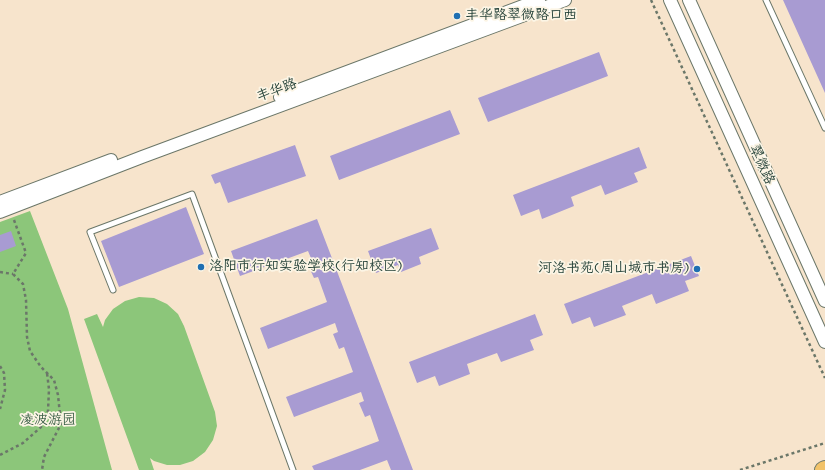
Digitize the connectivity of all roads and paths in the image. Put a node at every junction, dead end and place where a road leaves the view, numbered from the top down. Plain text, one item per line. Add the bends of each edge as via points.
1 (539, 0) edge
2 (565, 0) edge
3 (651, 0) edge
4 (670, 0) edge
5 (689, 0) edge
6 (766, 0) edge
7 (824, 125) edge
8 (0, 202) edge
9 (0, 212) edge
10 (13, 217) dead end
11 (0, 272) edge
12 (13, 274) junction
13 (113, 290) dead end
14 (825, 301) edge
15 (825, 342) edge
16 (0, 366) edge
17 (47, 373) junction
18 (825, 378) edge
19 (0, 409) edge
20 (825, 443) edge
21 (0, 455) edge
22 (42, 470) edge
23 (293, 470) edge
24 (740, 470) edge

1 - 8 street, 丰华路
2 - 9 street, 丰华路
3 - 18 path
4 - 15 street, 翠微路
5 - 14 street, 翠微路
6 - 7 lane
10 - 12 path via 26,253
11 - 12 path
12 - 17 path via 23,284 30,351
13 - 23 lane via 90,232 192,194
16 - 19 path via 4,373 5,390
17 - 21 path via 50,389 48,411 41,427 23,442
17 - 22 path via 54,380 61,424 44,457
20 - 24 path

